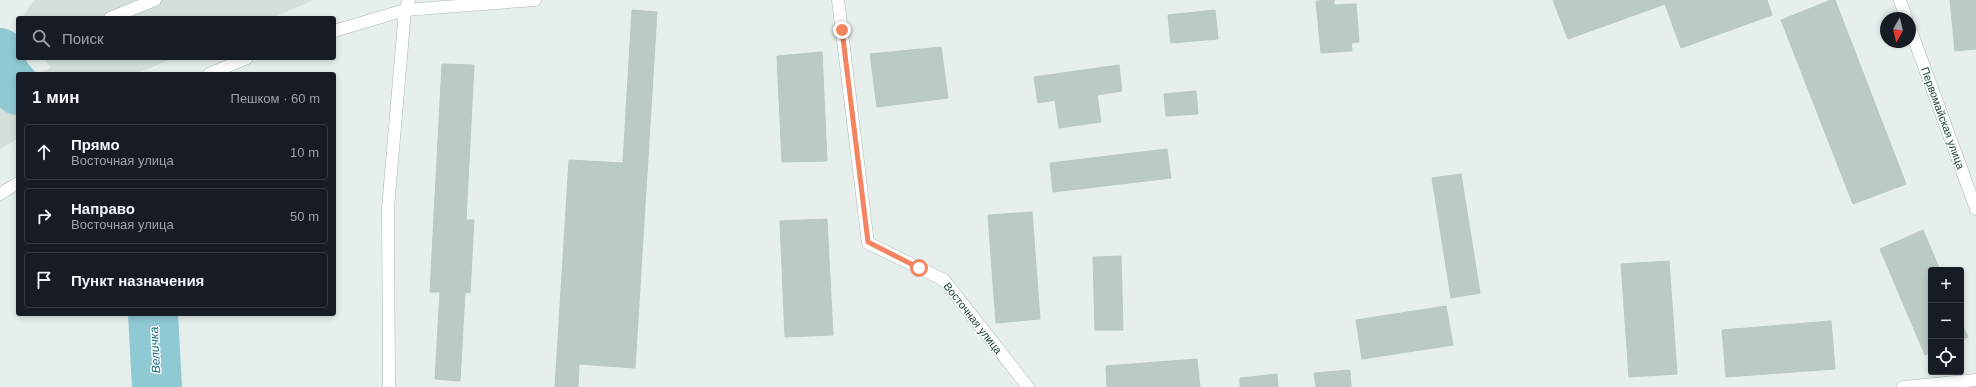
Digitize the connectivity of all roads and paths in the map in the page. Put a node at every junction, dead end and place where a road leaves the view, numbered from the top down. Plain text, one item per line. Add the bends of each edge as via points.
1 (155, 0) edge
2 (535, 0) edge
3 (838, 0) edge
4 (1900, 0) edge
5 (407, 5) edge
6 (1904, 12) edge
7 (115, 16) edge
8 (336, 30) edge
9 (1916, 44) edge
10 (241, 60) edge
11 (214, 72) edge
12 (16, 184) edge
13 (0, 194) edge
14 (1976, 209) edge
15 (1976, 380) edge
16 (389, 387) edge
17 (1028, 387) edge
18 (1903, 387) edge

1 - 7 street
2 - 5 street
3 - 17 street, Восточная улица via 868,242 944,280
4 - 6 street
5 - 8 street
5 - 16 street via 388,208
9 - 14 street, Первомайская улица
10 - 11 street
12 - 13 street
15 - 18 street

